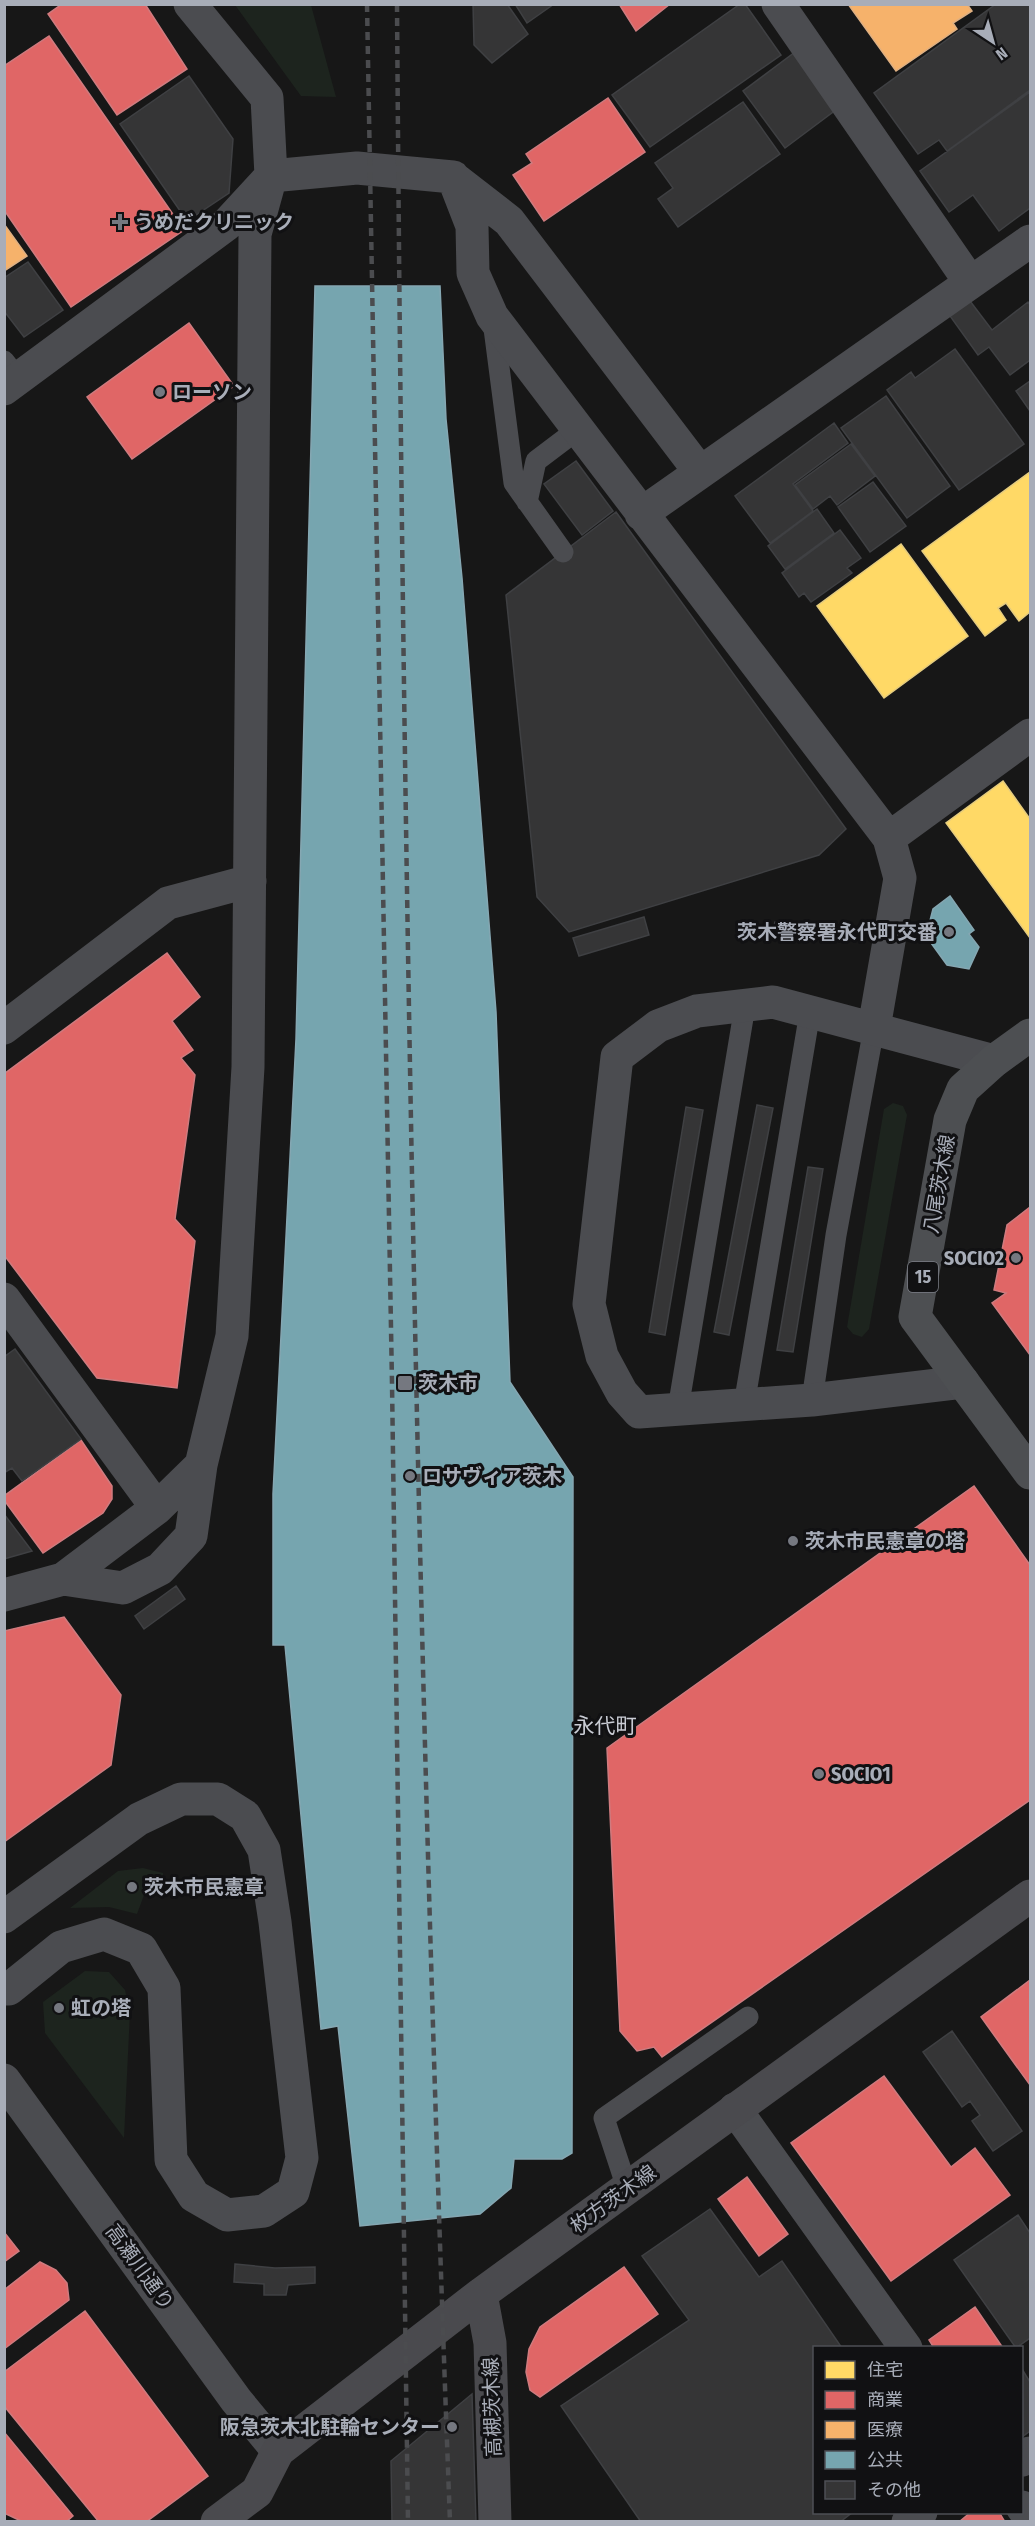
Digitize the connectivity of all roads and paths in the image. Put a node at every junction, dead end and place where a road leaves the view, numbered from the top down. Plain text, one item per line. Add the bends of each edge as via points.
1 (190, 4) edge
2 (778, 4) edge
3 (271, 176) junction
4 (453, 177) junction
5 (1030, 241) edge
6 (970, 282) junction
7 (492, 316) junction
8 (9, 376) edge
9 (577, 430) junction
10 (700, 472) junction
11 (527, 502) junction
12 (641, 514) junction
13 (563, 552) dead end
14 (1030, 735) edge
15 (889, 838) junction
16 (250, 881) junction
17 (745, 1006) junction
18 (810, 1012) junction
19 (4, 1028) edge
20 (874, 1028) junction
21 (1030, 1035) edge
22 (994, 1061) junction
23 (4, 1299) edge
24 (963, 1382) junction
25 (812, 1400) junction
26 (744, 1405) junction
27 (678, 1409) junction
28 (201, 1465) junction
29 (1030, 1473) edge
30 (157, 1508) junction
31 (63, 1579) junction
32 (4, 1595) edge
33 (1030, 1896) edge
34 (4, 1917) edge
35 (4, 1989) edge
36 (748, 2017) dead end
37 (4, 2080) edge
38 (735, 2109) junction
39 (627, 2188) junction
40 (481, 2294) junction
41 (905, 2346) edge
42 (278, 2451) junction
43 (217, 2522) edge
44 (495, 2522) edge

1 - 3 street via 267,98
2 - 6 street
3 - 4 street via 357,168
3 - 8 street via 226,225
3 - 16 street via 255,234
4 - 7 street via 472,226 473,273
4 - 10 street via 509,221
5 - 6 street
6 - 10 street
7 - 9 street
7 - 11 lane via 514,483
9 - 11 lane via 536,461
9 - 12 street
10 - 12 street
11 - 13 lane
12 - 15 street
14 - 15 street
15 - 20 street via 900,878
16 - 19 street via 168,903
16 - 28 street via 248,1067 232,1336
17 - 18 street via 773,1002
17 - 27 lane
17 - 27 street via 698,1011 658,1026 617,1057 589,1304 602,1356 622,1393 639,1412
18 - 20 street
18 - 26 lane
20 - 22 street
20 - 25 lane via 836,1235
21 - 22 main road, 八尾茨木線 / 15
22 - 24 main road, 八尾茨木線 / 15 via 963,1089 950,1120 915,1317
23 - 30 street
24 - 25 street
24 - 29 main road, 八尾茨木線 / 15
25 - 26 street
26 - 27 street
28 - 30 street
28 - 31 street via 191,1536 160,1569 123,1588
30 - 31 street
31 - 32 street
33 - 38 main road, 枚方茨木線
34 - 35 street via 139,1819 181,1799 218,1799 245,1816 264,1850 275,1922 302,2158 293,2192 264,2211 227,2214 194,2196 171,2160 164,1988 141,1949 104,1934 61,1947
36 - 39 lane via 604,2118
37 - 42 street, 高瀬川通り via 236,2400
38 - 39 main road, 枚方茨木線
38 - 41 street
39 - 40 main road, 枚方茨木線
40 - 42 main road, 枚方茨木線
40 - 44 main road, 高槻茨木線 via 490,2343
42 - 43 main road, 枚方茨木線 via 257,2492

